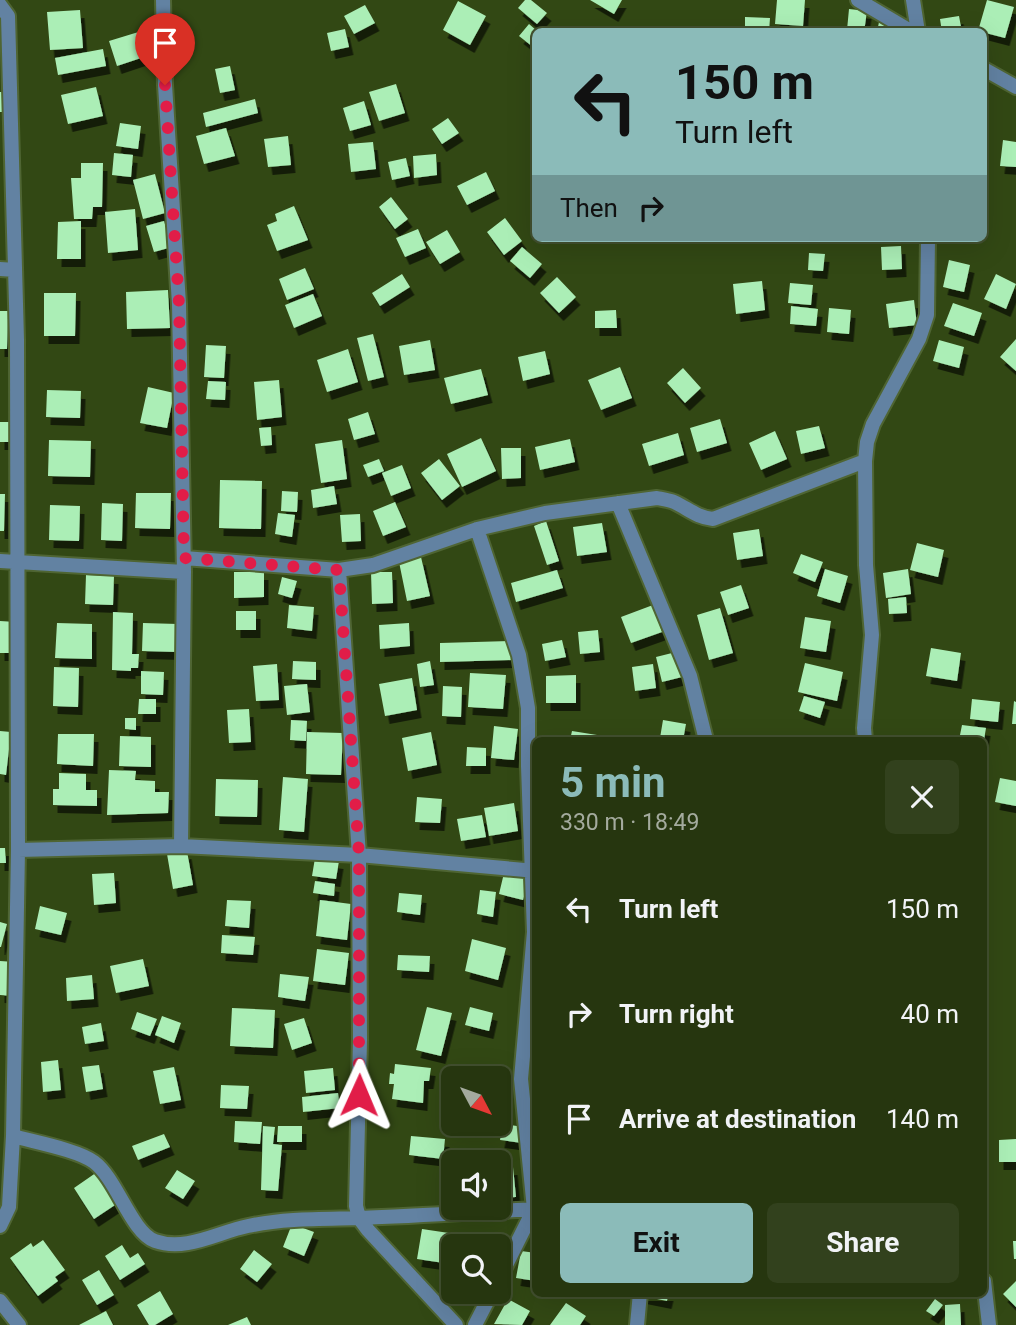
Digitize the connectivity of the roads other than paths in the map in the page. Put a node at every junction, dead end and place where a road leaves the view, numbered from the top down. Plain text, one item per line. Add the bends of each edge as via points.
1 (163, 0) edge
2 (858, 0) edge
3 (913, 0) edge
4 (0, 5) edge
5 (905, 28) edge
6 (917, 28) edge
7 (987, 71) edge
8 (1016, 87) edge
9 (928, 242) edge
10 (7, 269) edge
11 (864, 461) junction
12 (618, 503) junction
13 (477, 529) junction
14 (0, 561) edge
15 (17, 562) junction
16 (184, 565) junction
17 (339, 570) junction
18 (705, 737) edge
19 (865, 737) edge
20 (532, 836) edge
21 (181, 846) junction
22 (18, 850) junction
23 (359, 855) junction
24 (532, 871) edge
25 (532, 955) edge
26 (13, 1136) junction
27 (532, 1181) edge
28 (532, 1209) edge
29 (532, 1215) edge
30 (359, 1218) junction
31 (0, 1226) edge
32 (511, 1256) edge
33 (640, 1297) edge
34 (986, 1297) edge
35 (0, 1301) edge
36 (486, 1304) edge
37 (19, 1325) edge
38 (456, 1325) edge
39 (475, 1325) edge
40 (637, 1325) edge
41 (989, 1325) edge

1 - 16 street via 179,304
2 - 5 street
3 - 6 street
4 - 10 street via 8,16
7 - 8 street
9 - 11 street via 927,315 873,424
10 - 15 street
11 - 12 street via 713,519 657,498
11 - 19 street via 872,635
12 - 13 street
12 - 18 street via 690,676
13 - 17 street via 373,565
13 - 20 street via 519,656 528,708
14 - 15 street
15 - 16 street
15 - 22 street
16 - 17 street
16 - 21 street
17 - 23 street
21 - 22 street
21 - 23 street
22 - 26 street
23 - 24 street
23 - 30 street
25 - 27 street via 521,1079
26 - 30 street via 93,1161 105,1172 139,1228 152,1240 166,1244 193,1243 247,1226 296,1219
26 - 31 street via 9,1208
28 - 30 street
29 - 32 street
30 - 38 street
33 - 40 street
34 - 41 street
35 - 37 street
36 - 39 street

